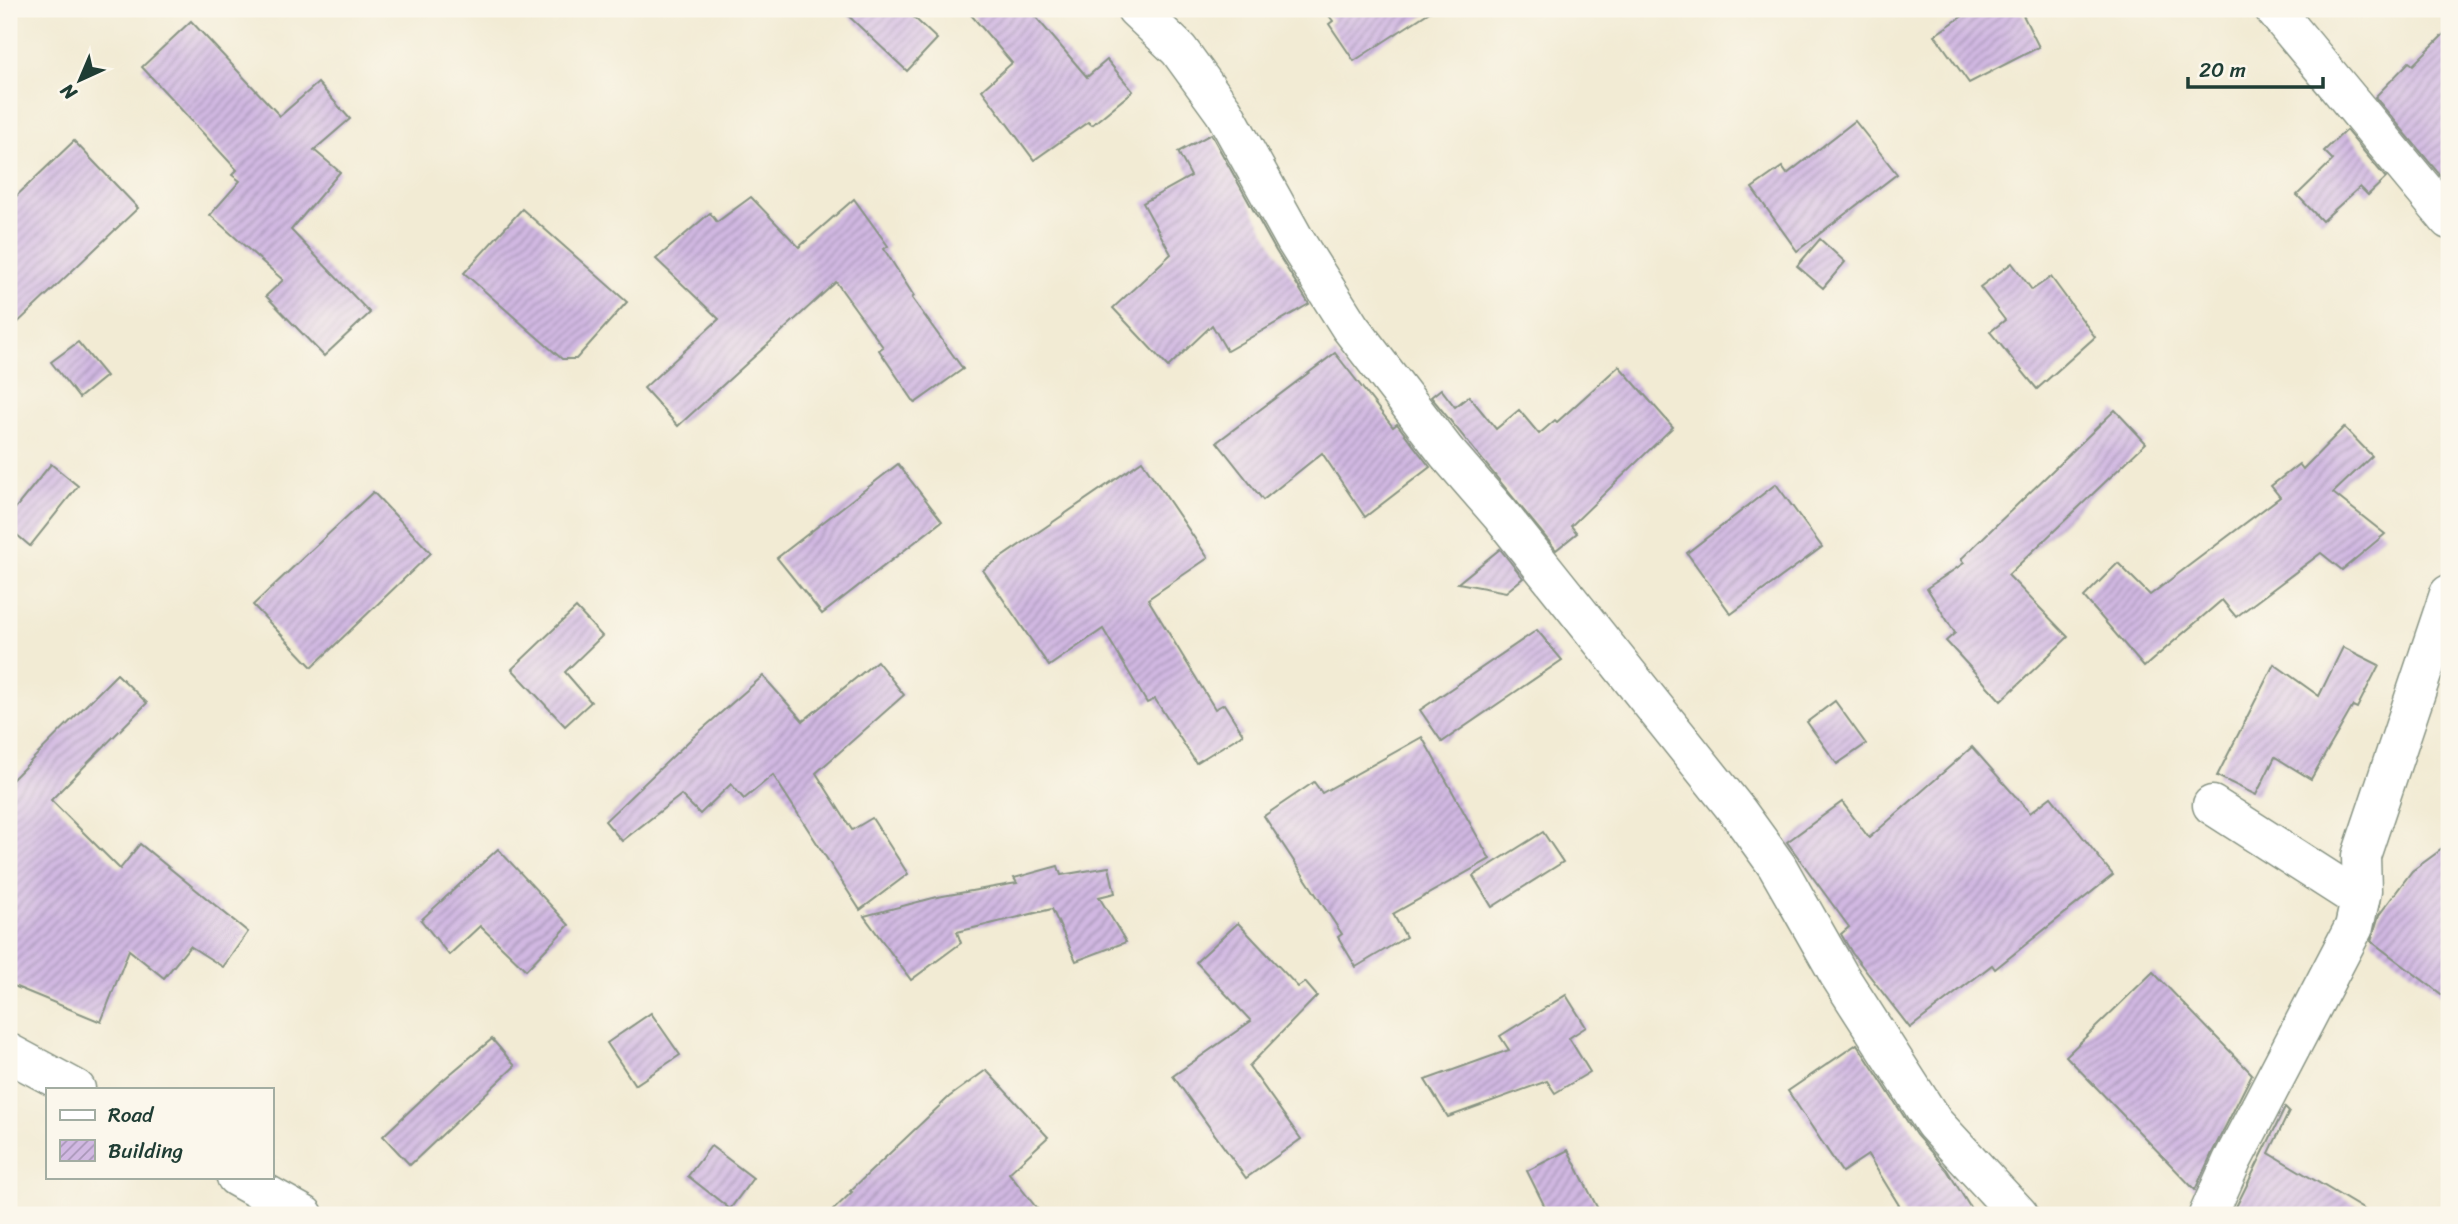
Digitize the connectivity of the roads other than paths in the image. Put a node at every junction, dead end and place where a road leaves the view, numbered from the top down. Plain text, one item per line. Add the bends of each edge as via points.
1 (1136, 9) edge
2 (2274, 9) edge
3 (2449, 220) edge
4 (2449, 594) edge
5 (2212, 805) dead end
6 (2360, 900) junction
7 (9, 1053) edge
8 (74, 1088) edge
9 (238, 1178) edge
10 (304, 1215) edge
11 (2018, 1215) edge
12 (2208, 1215) edge

1 - 11 street via 1178,50 1224,112 1350,327 1738,812 1777,866 1839,975 1934,1123
2 - 3 street
4 - 6 street via 2361,856
5 - 6 street
6 - 12 street via 2354,927
7 - 8 street
9 - 10 street

